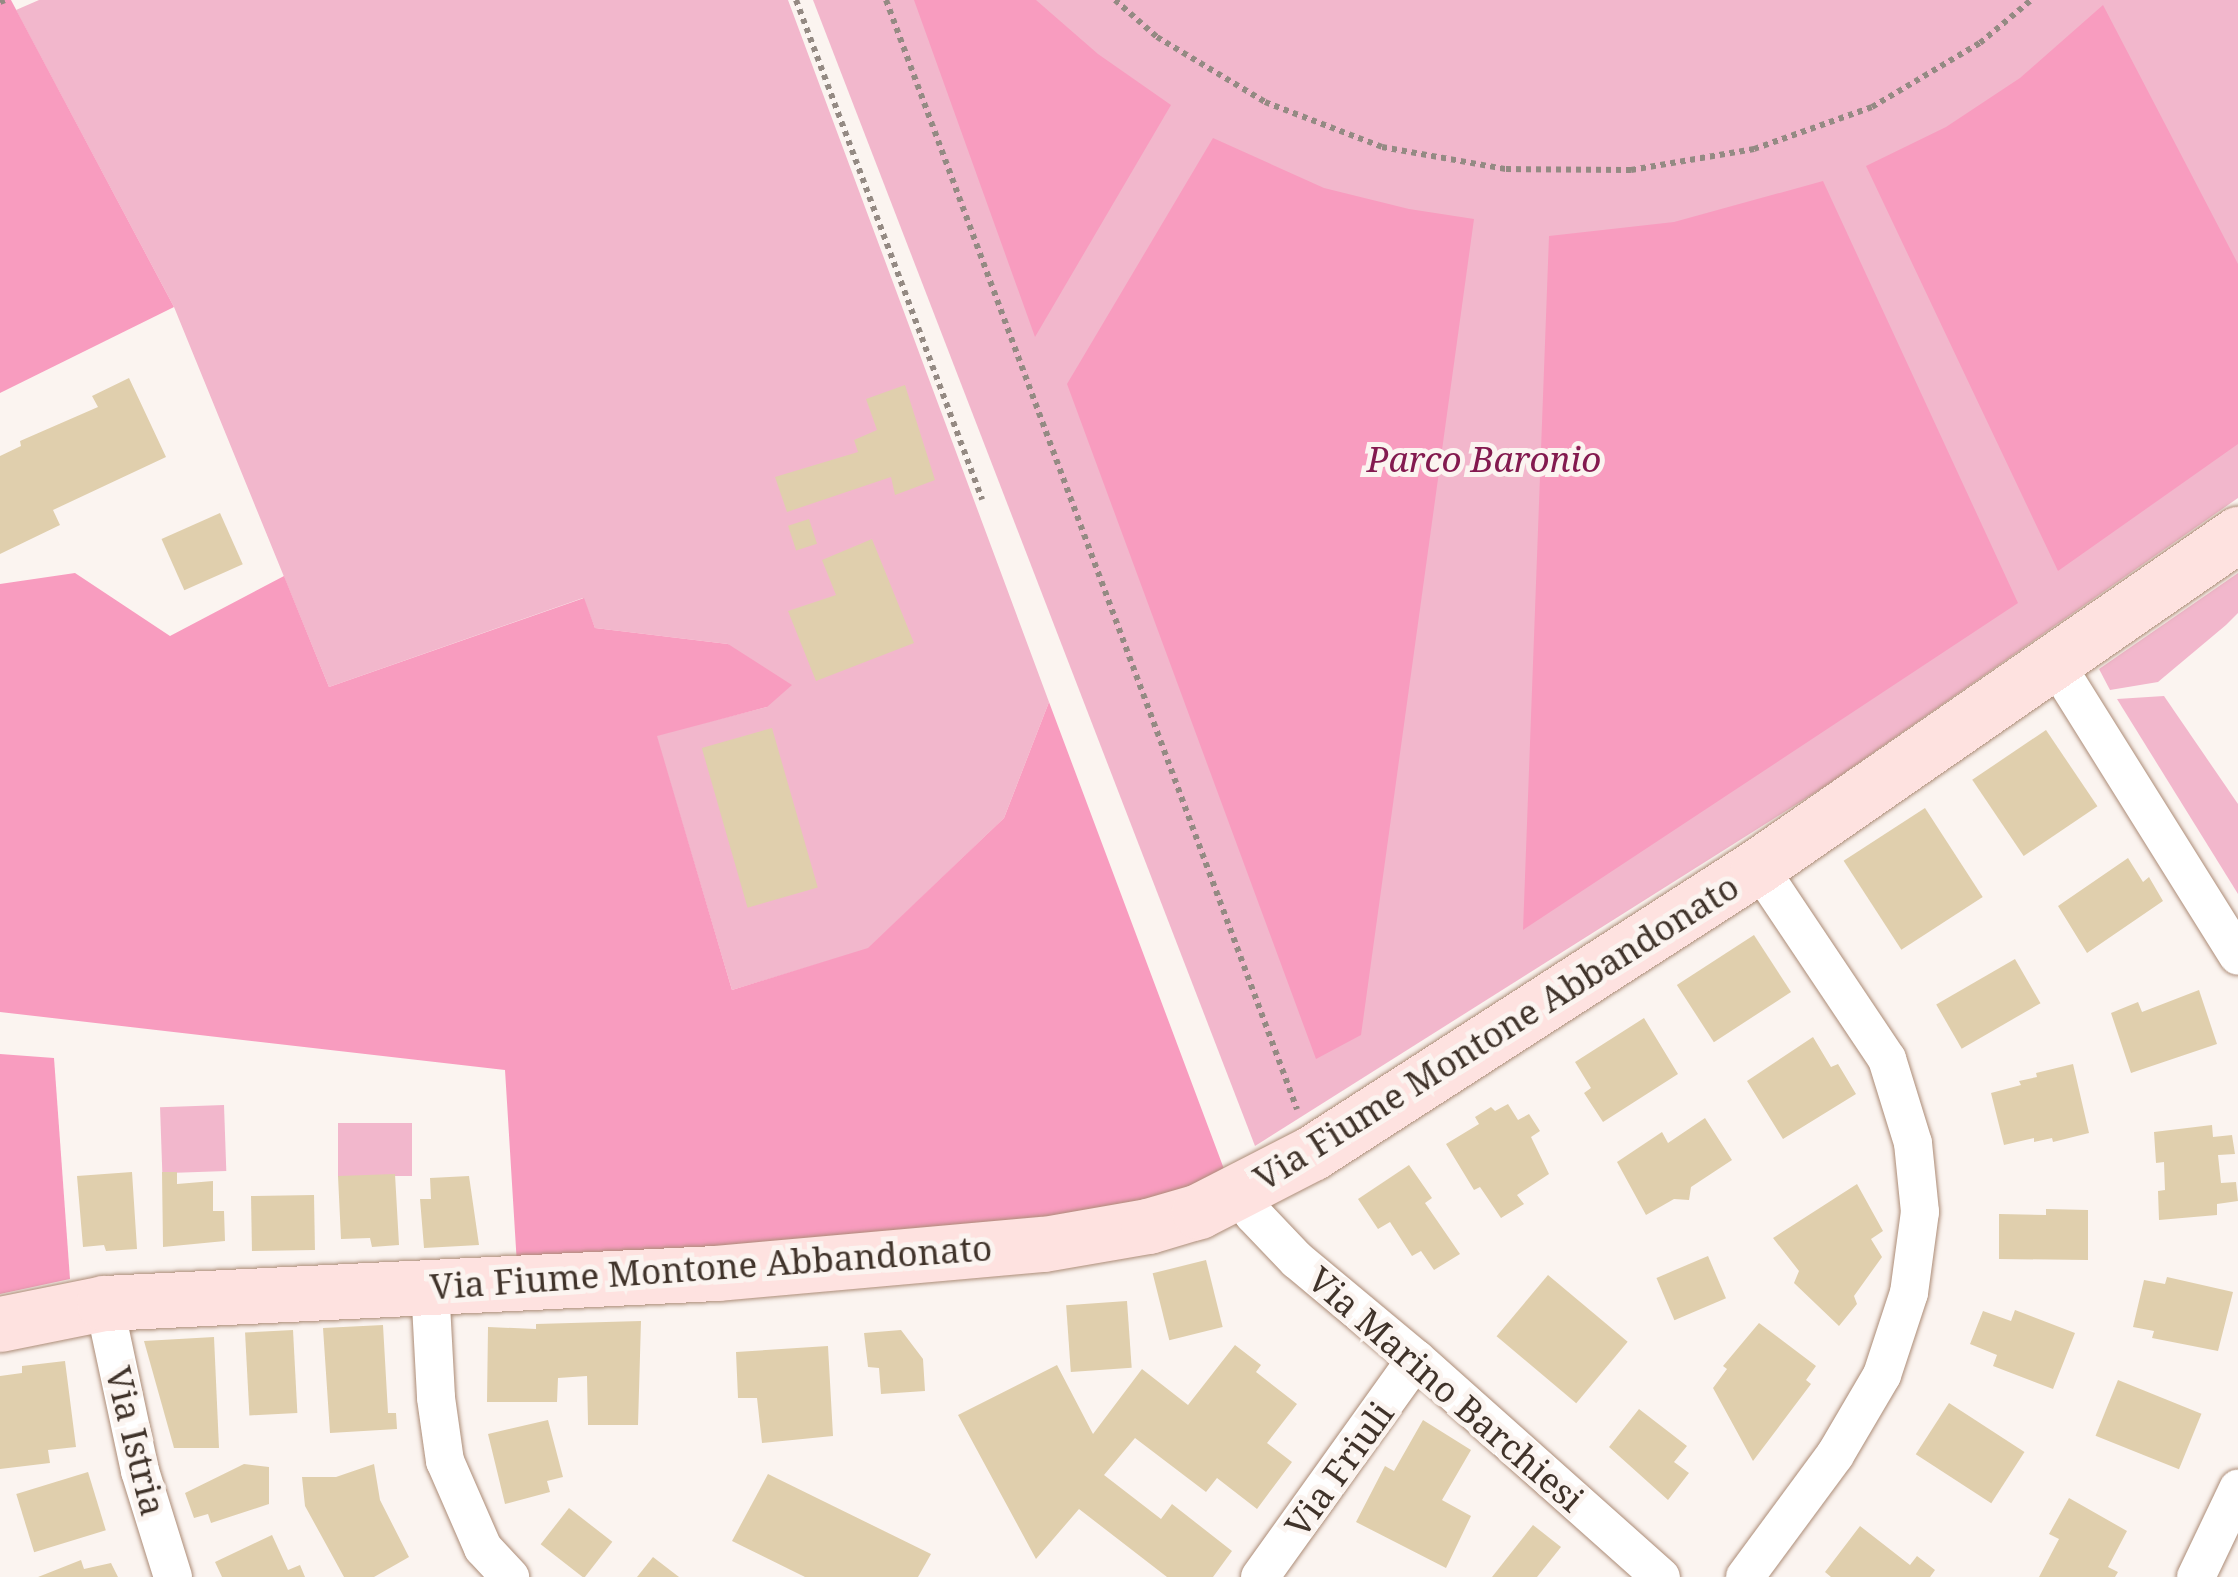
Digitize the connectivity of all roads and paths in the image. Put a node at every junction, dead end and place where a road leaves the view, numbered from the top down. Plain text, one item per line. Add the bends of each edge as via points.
1 (796, 0) edge
2 (886, 0) edge
3 (1115, 0) edge
4 (2031, 0) edge
5 (982, 499) dead end
6 (2238, 534) edge
7 (2055, 663) junction
8 (1758, 866) junction
9 (2238, 956) edge
10 (1312, 1154) junction
11 (1240, 1192) junction
12 (430, 1286) junction
13 (104, 1303) junction
14 (0, 1324) edge
15 (1416, 1359) junction
16 (2238, 1490) edge
17 (173, 1577) edge
18 (510, 1577) edge
19 (1260, 1577) edge
20 (1661, 1577) edge
21 (1745, 1577) edge
22 (2196, 1577) edge

1 - 5 path
2 - 10 path
3 - 4 path via 1157,37 1265,102 1382,147 1506,170 1630,170 1754,149 1872,107 1980,43
6 - 7 street, Via Fiume Montone Abbandonato
7 - 8 street, Via Fiume Montone Abbandonato
7 - 9 street
8 - 10 street, Via Fiume Montone Abbandonato
8 - 21 street via 1887,1059 1913,1144 1920,1212 1910,1293 1882,1375 1835,1455
10 - 11 street, Via Fiume Montone Abbandonato
11 - 12 street, Via Fiume Montone Abbandonato via 1148,1226 1044,1244 716,1273
11 - 15 street, Via Marino Barchiesi via 1297,1260
12 - 13 street, Via Fiume Montone Abbandonato
12 - 18 street via 445,1460 483,1548
13 - 14 street, Via Fiume Montone Abbandonato
13 - 17 street, Via Istria via 140,1471
15 - 19 street, Via Friuli
15 - 20 street, Via Marino Barchiesi
16 - 22 street

